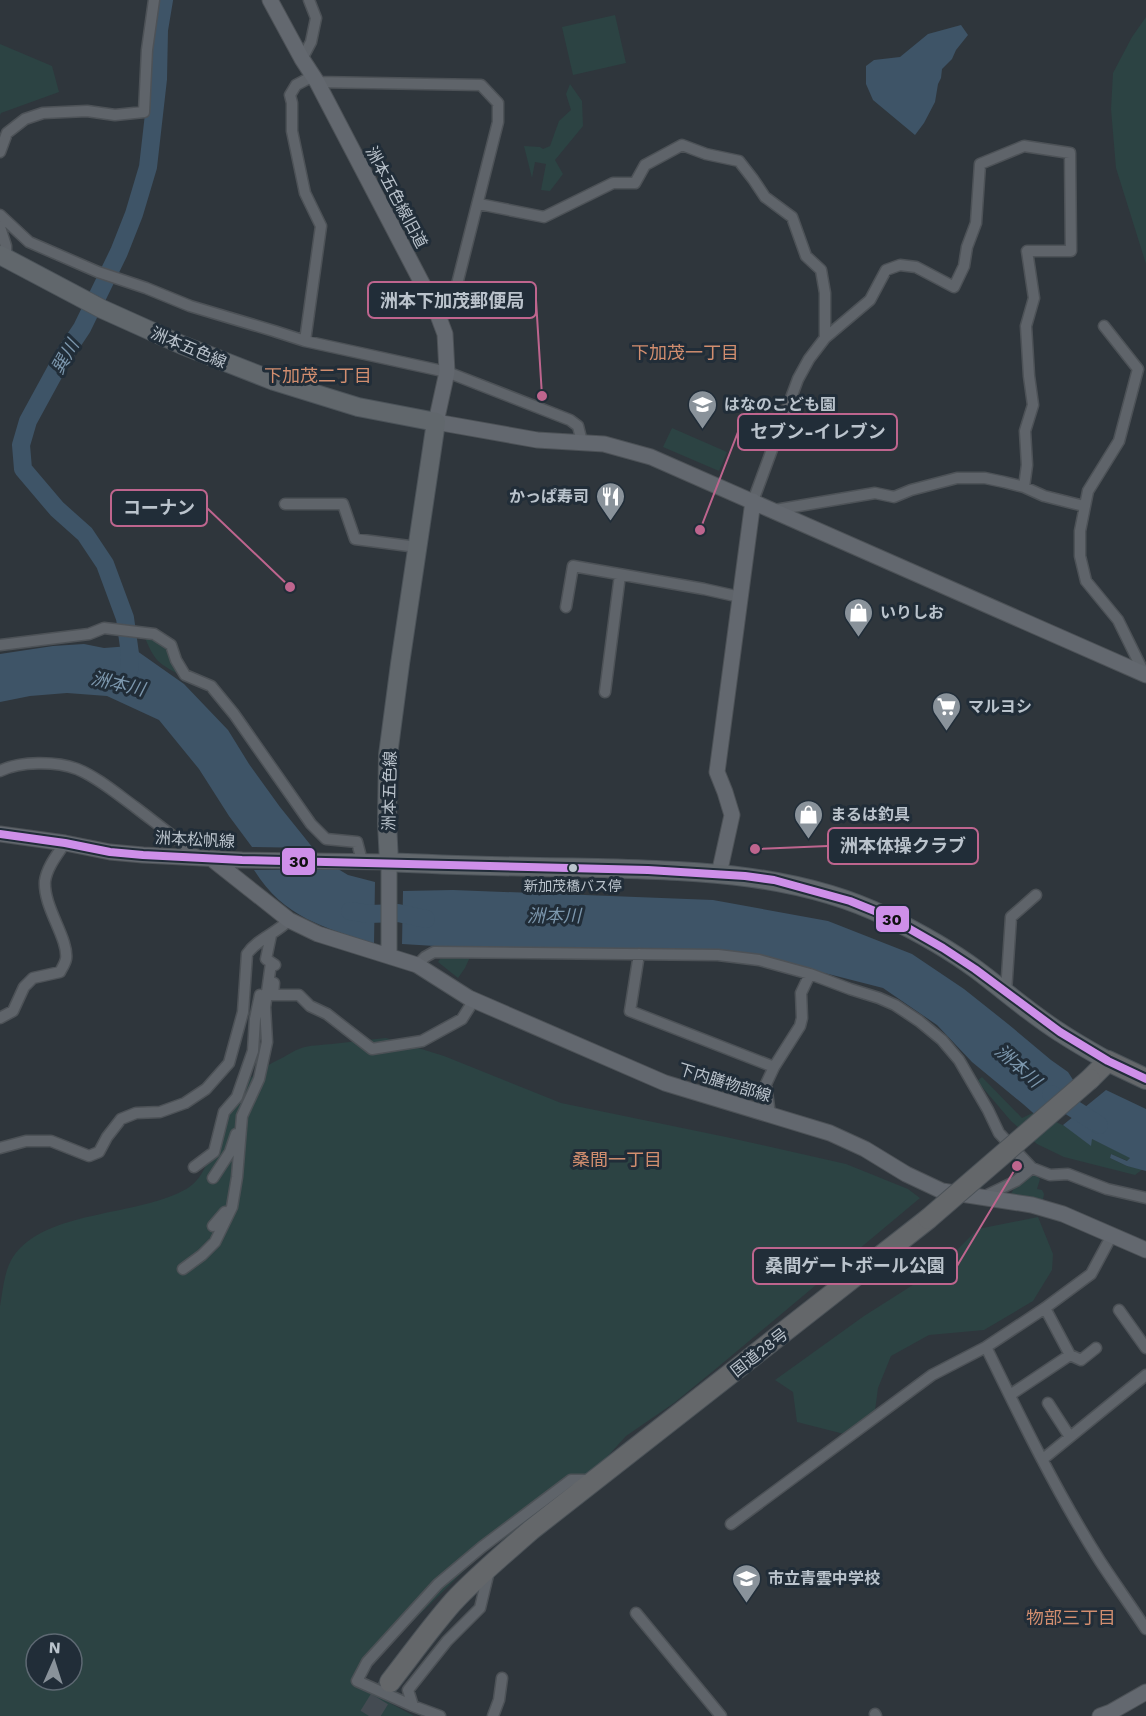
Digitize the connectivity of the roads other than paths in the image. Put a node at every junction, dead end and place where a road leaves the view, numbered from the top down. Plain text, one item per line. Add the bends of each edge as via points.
1 (154, 0) edge
2 (270, 0) edge
3 (309, 0) edge
4 (302, 59) junction
5 (315, 79) junction
6 (0, 152) edge
7 (479, 204) junction
8 (0, 215) edge
9 (0, 227) edge
10 (3, 256) edge
11 (436, 310) junction
12 (1104, 327) dead end
13 (825, 338) junction
14 (304, 341) junction
15 (447, 372) junction
16 (435, 422) junction
17 (582, 442) junction
18 (1024, 487) junction
19 (753, 501) junction
20 (285, 504) dead end
21 (1084, 506) junction
22 (775, 510) junction
23 (417, 547) junction
24 (620, 576) junction
25 (740, 597) junction
26 (566, 607) dead end
27 (0, 645) edge
28 (1146, 675) edge
29 (605, 692) dead end
30 (0, 771) edge
31 (0, 834) edge
32 (65, 843) junction
33 (206, 859) junction
34 (362, 861) junction
35 (389, 871) junction
36 (719, 874) junction
37 (1036, 895) dead end
38 (290, 920) junction
39 (271, 935) junction
40 (388, 952) junction
41 (639, 954) junction
42 (268, 961) junction
43 (417, 965) junction
44 (810, 974) junction
45 (1006, 992) junction
46 (474, 1000) junction
47 (0, 1018) edge
48 (1108, 1061) junction
49 (774, 1067) junction
50 (1146, 1079) edge
51 (770, 1114) junction
52 (242, 1116) junction
53 (0, 1148) edge
54 (194, 1167) dead end
55 (1032, 1168) junction
56 (213, 1178) dead end
57 (983, 1197) junction
58 (1146, 1198) edge
59 (232, 1203) junction
60 (213, 1226) dead end
61 (1112, 1235) junction
62 (1146, 1250) edge
63 (183, 1269) dead end
64 (1046, 1308) junction
65 (1119, 1310) dead end
66 (986, 1347) junction
67 (1096, 1348) dead end
68 (1146, 1348) edge
69 (1070, 1355) junction
70 (1146, 1375) edge
71 (1010, 1395) junction
72 (1048, 1403) dead end
73 (1070, 1437) junction
74 (1043, 1459) junction
75 (594, 1480) junction
76 (731, 1524) dead end
77 (489, 1567) junction
78 (636, 1613) dead end
79 (1146, 1629) edge
80 (502, 1678) dead end
81 (390, 1682) tunnel mouth
82 (1146, 1692) edge
83 (413, 1706) junction
84 (1106, 1715) edge
85 (440, 1716) edge
86 (493, 1716) edge
87 (721, 1716) edge

1 - 6 street via 144,112 43,113 25,119 7,133
2 - 4 street, 洲本五色線旧道
3 - 4 street via 316,18 311,42
4 - 5 street, 洲本五色線旧道
5 - 7 street via 481,85 498,103 498,122
5 - 11 street, 洲本五色線旧道
5 - 14 street via 296,85 290,95 292,131 305,193 321,226
7 - 11 street via 452,304
7 - 13 street via 544,217 613,183 634,183 645,165 682,145 739,161 765,197 792,217 806,256 821,270
8 - 14 street via 29,242 98,272 190,306
9 - 10 street via 6,246
10 - 16 main road, 洲本五色線 via 102,309 274,381 358,407
11 - 15 street, 洲本五色線旧道 via 445,334
12 - 21 street via 1138,369 1119,441 1088,491
13 - 18 street via 870,300 886,270 900,265 916,267 954,287 976,223 980,164 1024,146 1070,153 1071,251 1027,251 1034,298 1026,326 1033,405 1025,431
13 - 19 street via 798,379
14 - 15 street
15 - 16 street, 洲本五色線旧道
15 - 17 street via 570,420 578,426
16 - 17 street via 537,440
16 - 23 main road, 洲本五色線
17 - 19 street via 651,457
18 - 21 street
18 - 22 street via 985,478 957,478 894,497 875,493
19 - 22 street
19 - 25 street
20 - 23 street via 344,504 355,539
21 - 28 street via 1080,556 1086,581 1118,620
22 - 28 street
23 - 35 main road, 洲本五色線 via 388,755
24 - 25 street
24 - 26 street via 573,566
24 - 29 street
25 - 36 street via 717,772 732,815
27 - 34 street via 89,634 104,628 154,634 171,645 185,675 211,686 311,824 326,839 357,842
30 - 33 street via 41,764 79,770
31 - 32 street, 洲本松帆線
32 - 33 street, 洲本松帆線 via 110,852
32 - 47 street via 51,863 45,881 47,901 66,951 66,962 60,972 33,978 24,987 13,1011
33 - 34 street, 洲本松帆線
33 - 38 street, 下内膳物部線
34 - 35 street, 洲本松帆線
35 - 36 main road via 648,870
35 - 40 street
36 - 45 main road via 800,886 887,916 943,948
37 - 45 street via 1011,917
38 - 39 street
38 - 40 street, 下内膳物部線 via 318,934
39 - 42 street
39 - 53 street via 252,946 247,954 243,1012 229,1063 206,1089 185,1103 160,1112 136,1113 121,1119 99,1152 89,1155 51,1141 26,1141
40 - 43 street, 下内膳物部線
41 - 43 street via 434,952
41 - 44 street via 718,955 759,960
41 - 49 street via 630,1011
42 - 46 street via 276,966 273,995 299,994 372,1049 422,1041 462,1018
42 - 52 street via 267,1042 259,1079
42 - 54 street via 255,1019 253,1051 237,1097 224,1112 214,1152
43 - 46 street, 下内膳物部線
44 - 49 street via 801,993 800,1026
44 - 55 street via 895,1005 942,1040 959,1060 999,1133
45 - 48 main road
46 - 51 street, 下内膳物部線 via 665,1083
48 - 50 highway
48 - 75 highway, 国道28号, bridge via 928,1219
49 - 51 street via 766,1084
51 - 57 street, 下内膳物部線 via 848,1141 942,1191
52 - 56 street via 230,1152
52 - 59 street
55 - 57 street via 1016,1181
55 - 58 street via 1050,1175 1068,1174
57 - 61 street, 下内膳物部線 via 1063,1214
59 - 60 street
59 - 63 street via 215,1242
61 - 62 street, 下内膳物部線
61 - 64 street via 1091,1274
64 - 66 street
64 - 69 street
65 - 68 street
66 - 71 street
66 - 76 street via 932,1375
67 - 69 street via 1081,1360
69 - 71 street
70 - 73 street
71 - 74 street
72 - 73 street
73 - 74 street
74 - 79 street via 1099,1560
75 - 77 highway, 国道28号
75 - 83 street via 571,1480 482,1547 438,1584 368,1662 357,1681
77 - 81 highway, 国道28号 via 447,1609
77 - 83 street via 480,1608 447,1641 408,1690
78 - 87 street
80 - 86 street
82 - 84 street
83 - 85 street

